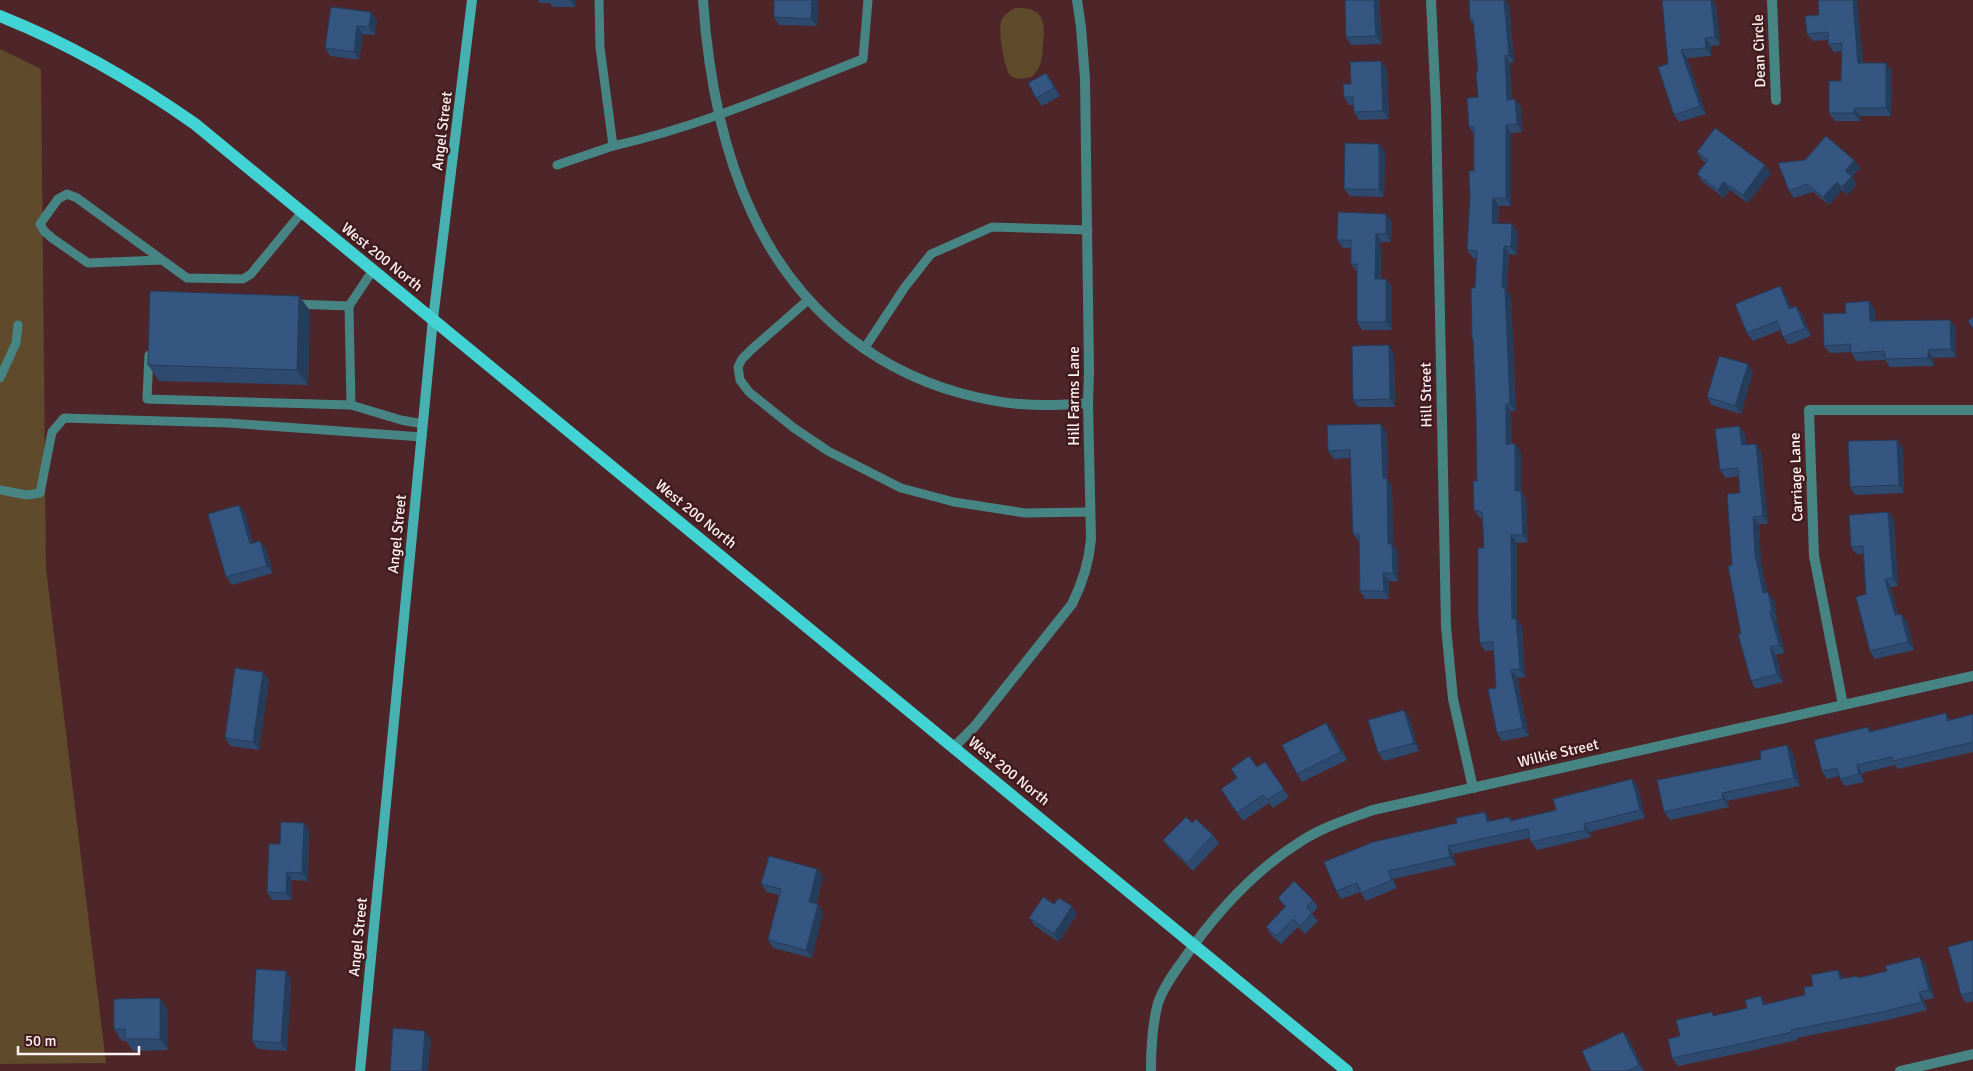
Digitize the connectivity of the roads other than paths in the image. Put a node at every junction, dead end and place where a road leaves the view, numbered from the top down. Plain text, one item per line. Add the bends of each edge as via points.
1 (472, 0) edge
2 (599, 0) edge
3 (703, 0) edge
4 (868, 0) edge
5 (1077, 0) edge
6 (1431, 0) edge
7 (1772, 0) edge
8 (0, 16) edge
9 (1776, 100) dead end
10 (719, 115) junction
11 (613, 146) junction
12 (557, 165) dead end
13 (302, 212) junction
14 (1088, 230) junction
15 (161, 260) junction
16 (373, 270) junction
17 (808, 300) junction
18 (289, 304) edge
19 (349, 306) junction
20 (433, 319) junction
21 (18, 325) dead end
22 (150, 343) edge
23 (864, 349) junction
24 (0, 378) edge
25 (1088, 403) junction
26 (351, 405) junction
27 (1973, 410) edge
28 (423, 424) junction
29 (422, 437) junction
30 (0, 490) edge
31 (1089, 512) junction
32 (1973, 676) edge
33 (1842, 705) junction
34 (954, 747) junction
35 (1473, 788) junction
36 (1194, 944) junction
37 (1973, 1054) edge
38 (360, 1071) edge
39 (1151, 1071) edge
40 (1347, 1071) edge
41 (1900, 1071) edge

1 - 20 street, Angel Street
2 - 11 lane via 600,47
3 - 10 street via 706,45
4 - 10 lane via 863,59
5 - 14 street, Hill Farms Lane via 1084,78
6 - 35 street, Hill Street via 1446,627 1453,699
7 - 9 street, Dean Circle
8 - 13 main road, West 200 North via 94,60 163,102 195,124
10 - 11 lane
10 - 17 street via 752,213 776,258
11 - 12 lane
13 - 15 lane via 251,274 243,279 187,278
13 - 16 main road, West 200 North
14 - 23 lane via 992,227 932,254 905,287
14 - 25 street, Hill Farms Lane
15 - 15 lane via 68,194 58,199 40,224 52,238 88,263
16 - 19 lane
16 - 20 main road, West 200 North
17 - 23 street
17 - 31 lane via 752,349 738,367 740,380 749,392 794,428 828,451 901,488 954,502 1025,513
18 - 19 lane
19 - 26 lane
20 - 28 street, Angel Street
20 - 34 main road, West 200 North
21 - 24 lane via 16,343
22 - 26 lane via 147,399
23 - 25 street via 900,371 980,398 1018,404
25 - 31 street, Hill Farms Lane
26 - 28 lane
27 - 33 street, Carriage Lane via 1809,410 1814,556
28 - 29 street, Angel Street
29 - 30 lane via 228,423 64,418 52,432 40,493 27,495
29 - 38 street, Angel Street
31 - 34 street, Hill Farms Lane via 1089,560 1083,583 1072,604
32 - 33 street, Wilkie Street
33 - 35 street, Wilkie Street
34 - 36 main road, West 200 North
35 - 36 street, Wilkie Street via 1373,810 1304,839 1243,888
36 - 39 street, Wilkie Street via 1168,982 1159,1002 1152,1040
36 - 40 main road, West 200 North
37 - 41 street

